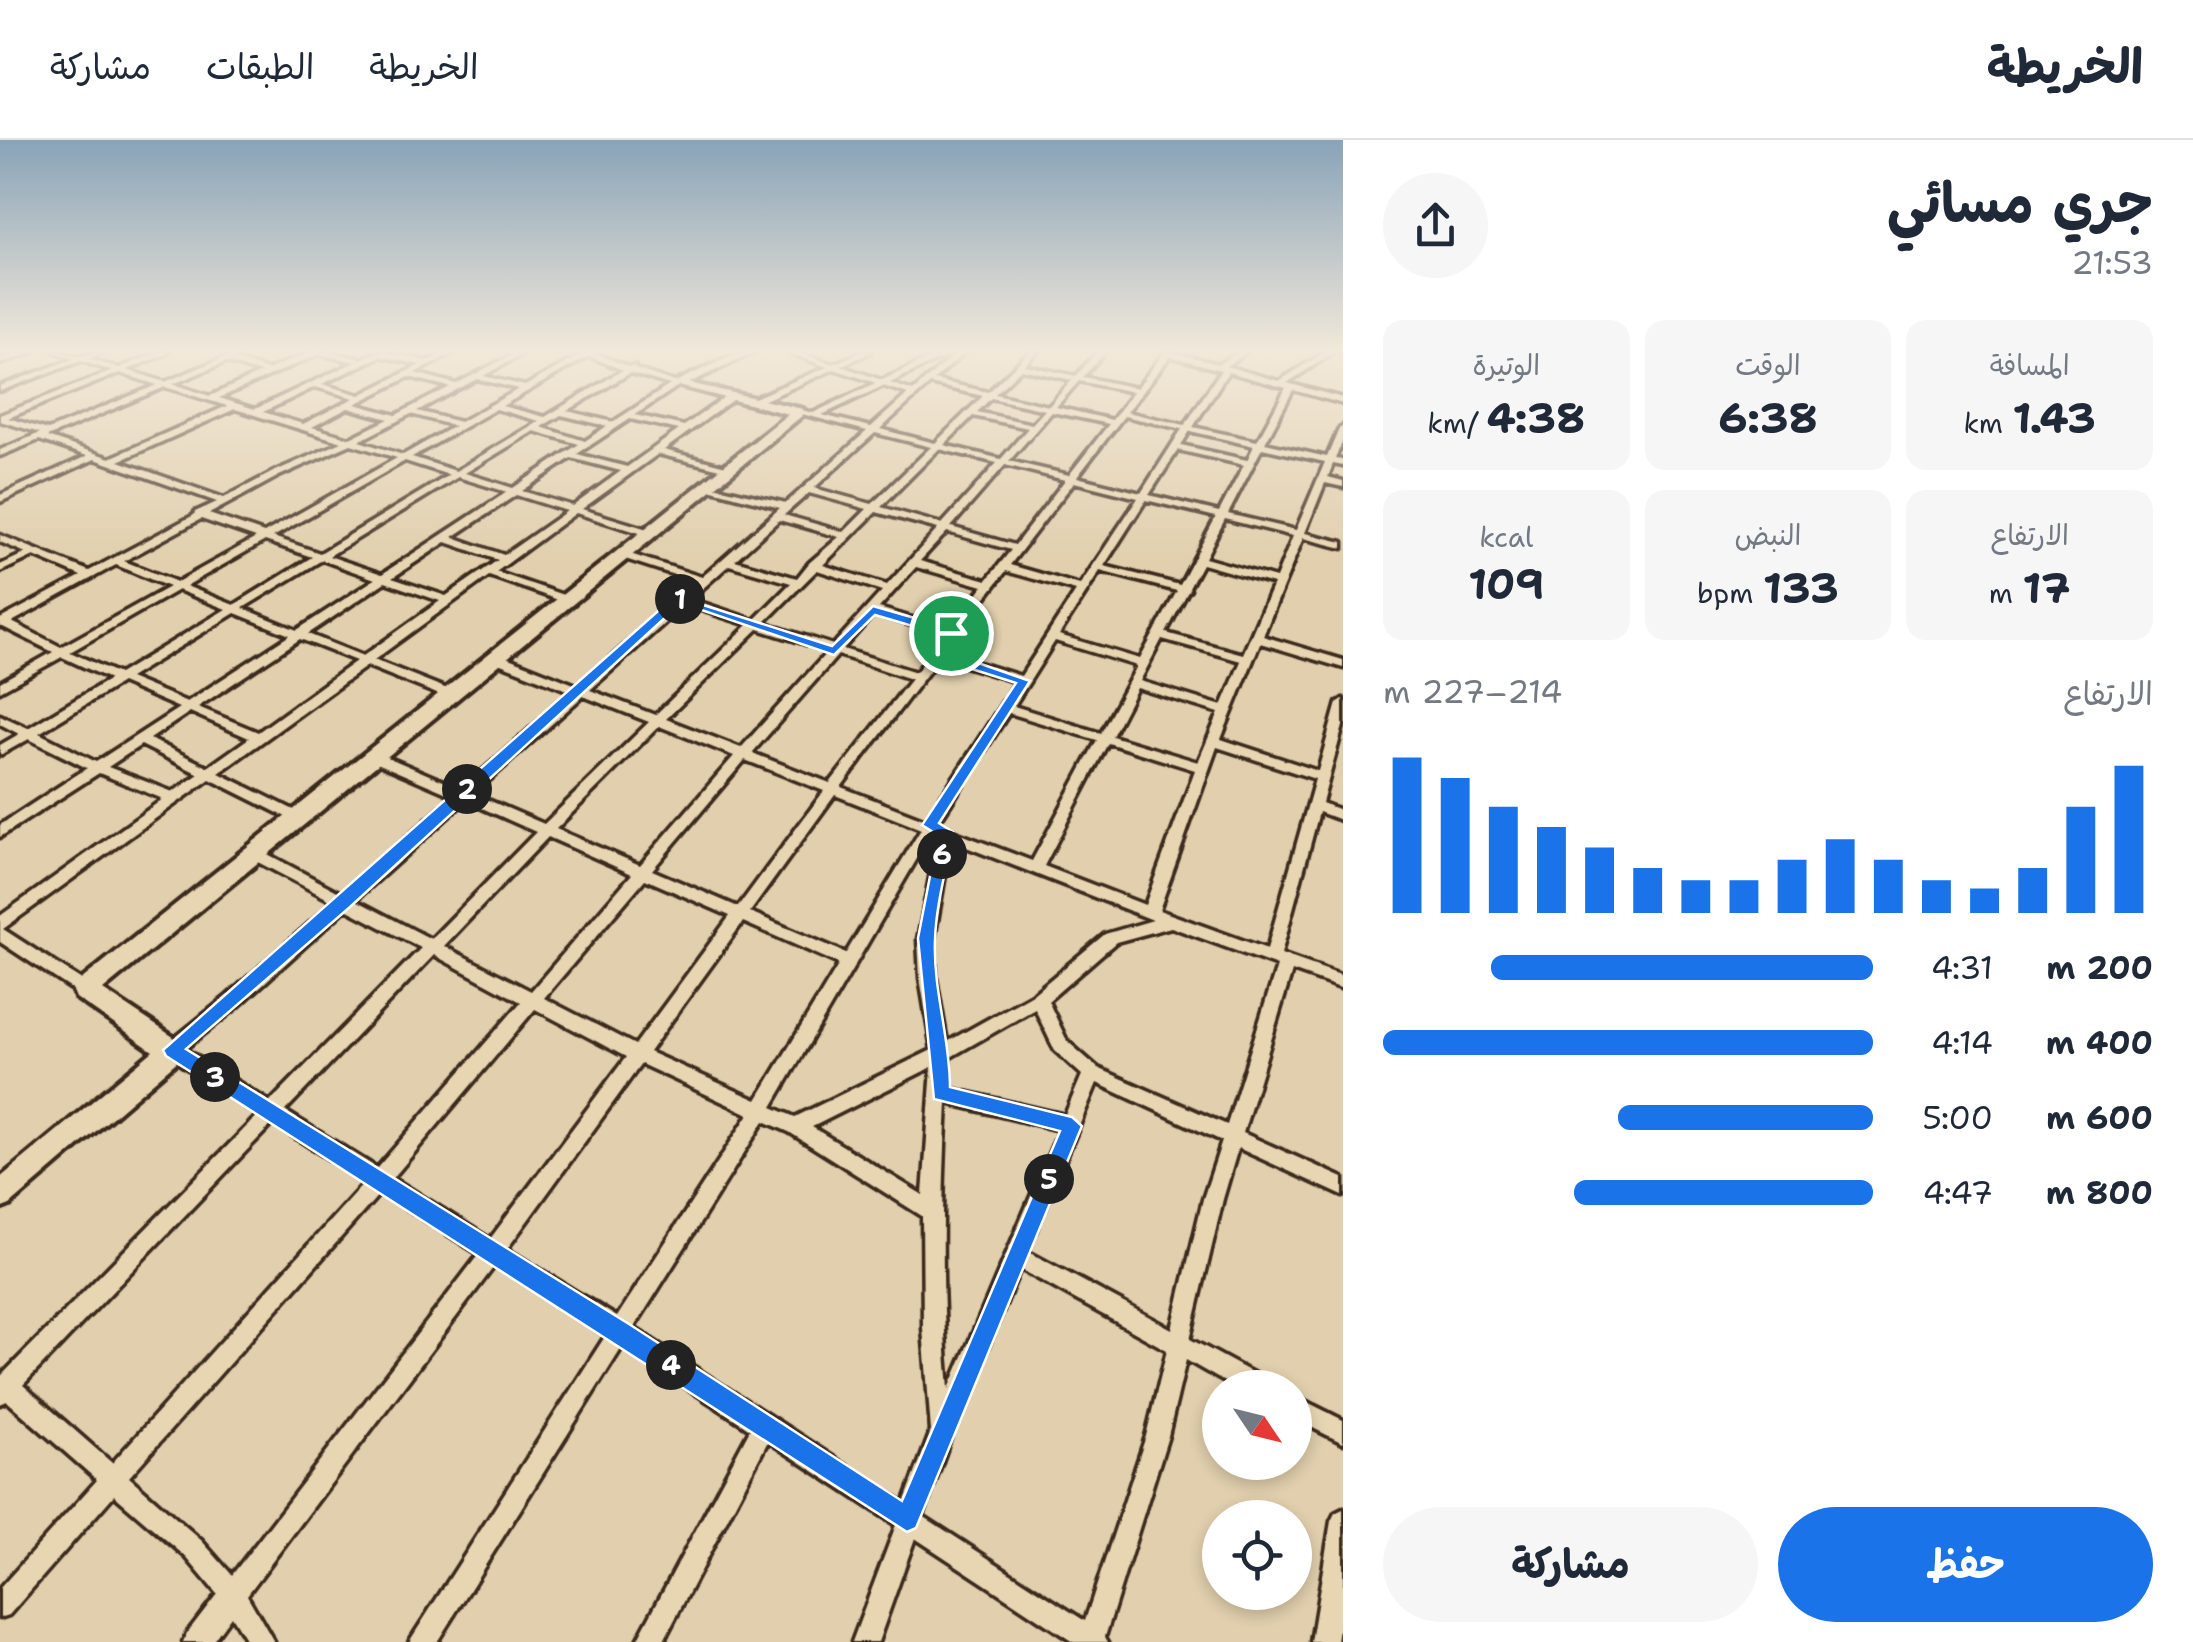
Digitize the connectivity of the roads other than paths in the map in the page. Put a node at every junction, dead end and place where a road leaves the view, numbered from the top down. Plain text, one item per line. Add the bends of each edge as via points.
1 (11, 422) edge
2 (75, 422) edge
3 (198, 422) edge
4 (292, 422) edge
5 (314, 422) edge
6 (388, 422) edge
7 (449, 422) edge
8 (465, 422) edge
9 (543, 422) edge
10 (601, 422) edge
11 (618, 422) edge
12 (654, 422) edge
13 (694, 422) edge
14 (794, 422) edge
15 (838, 422) edge
16 (881, 422) edge
17 (961, 422) edge
18 (1012, 422) edge
19 (1037, 422) edge
20 (1115, 422) edge
21 (1147, 422) edge
22 (1191, 422) edge
23 (1267, 422) edge
24 (460, 425) junction
25 (613, 425) junction
26 (306, 426) junction
27 (1032, 427) junction
28 (534, 428) junction
29 (1188, 428) junction
30 (684, 429) junction
31 (1343, 429) edge
32 (871, 430) junction
33 (44, 435) junction
34 (352, 440) junction
35 (584, 443) junction
36 (1258, 443) junction
37 (936, 446) junction
38 (1178, 447) junction
39 (654, 450) junction
40 (0, 453) edge
41 (568, 454) junction
42 (95, 456) junction
43 (402, 457) junction
44 (110, 462) junction
45 (1002, 462) junction
46 (1246, 462) junction
47 (1336, 462) edge
48 (729, 468) junction
49 (626, 470) junction
50 (457, 474) junction
51 (1070, 479) junction
52 (1322, 479) junction
53 (1343, 484) edge
54 (708, 486) junction
55 (806, 488) junction
56 (514, 491) junction
57 (1145, 496) junction
58 (0, 498) edge
59 (223, 501) junction
60 (873, 507) junction
61 (572, 509) junction
62 (781, 511) junction
63 (198, 514) junction
64 (1220, 516) junction
65 (944, 526) junction
66 (650, 532) junction
67 (843, 535) junction
68 (1300, 535) junction
69 (264, 537) junction
70 (0, 538) edge
71 (445, 538) junction
72 (1343, 546) edge
73 (1016, 548) junction
74 (35, 552) junction
75 (623, 555) junction
76 (321, 556) junction
77 (504, 559) junction
78 (725, 560) junction
79 (1199, 560) junction
80 (114, 561) junction
81 (914, 563) junction
82 (814, 565) junction
83 (1002, 566) junction
84 (1099, 568) junction
85 (0, 570) edge
86 (486, 572) junction
87 (88, 575) junction
88 (382, 577) junction
89 (702, 580) junction
90 (797, 581) junction
91 (1280, 582) junction
92 (988, 584) junction
93 (176, 587) junction
94 (890, 590) junction
95 (1084, 590) junction
96 (1185, 590) junction
97 (680, 599) junction
98 (446, 600) junction
99 (568, 600) junction
100 (236, 610) junction
101 (873, 610) junction
102 (1, 623) edge
103 (755, 625) junction
104 (300, 633) junction
105 (951, 633) junction
106 (1161, 635) junction
107 (1054, 637) junction
108 (1256, 638) junction
109 (834, 651) junction
110 (62, 653) junction
111 (936, 653) junction
112 (363, 658) junction
113 (497, 658) junction
114 (1248, 660) junction
115 (1144, 664) junction
116 (1343, 664) edge
117 (120, 677) junction
118 (918, 678) junction
119 (1024, 681) junction
120 (1133, 682) junction
121 (0, 687) edge
122 (580, 689) junction
123 (451, 694) junction
124 (1343, 704) edge
125 (190, 706) junction
126 (1007, 708) junction
127 (1226, 711) junction
128 (0, 718) edge
129 (660, 721) junction
130 (28, 733) junction
131 (257, 736) junction
132 (140, 739) junction
133 (1101, 739) junction
134 (1214, 741) junction
135 (0, 751) edge
136 (1337, 751) edge
137 (742, 754) junction
138 (374, 757) junction
139 (98, 768) junction
140 (1202, 768) junction
141 (207, 772) junction
142 (1323, 777) junction
143 (833, 788) junction
144 (464, 792) junction
145 (171, 797) junction
146 (1316, 806) junction
147 (1343, 816) edge
148 (299, 818) junction
149 (938, 829) junction
150 (546, 830) junction
151 (0, 832) edge
152 (256, 854) junction
153 (1035, 869) junction
154 (640, 874) junction
155 (344, 902) junction
156 (1150, 913) junction
157 (743, 915) junction
158 (1170, 920) junction
159 (0, 924) edge
160 (0, 934) edge
161 (433, 948) junction
162 (847, 960) junction
163 (1279, 961) junction
164 (1343, 984) edge
165 (85, 991) junction
166 (532, 999) junction
167 (1039, 999) junction
168 (172, 1050) junction
169 (636, 1054) junction
170 (941, 1054) junction
171 (1092, 1073) junction
172 (941, 1094) junction
173 (760, 1110) junction
174 (272, 1112) junction
175 (795, 1126) junction
176 (1072, 1126) junction
177 (1231, 1135) junction
178 (378, 1180) junction
179 (1343, 1187) edge
180 (0, 1196) edge
181 (932, 1211) junction
182 (492, 1252) junction
183 (1016, 1255) junction
184 (621, 1332) junction
185 (1180, 1346) junction
186 (1225, 1370) edge
187 (4, 1389) edge
188 (1312, 1416) edge
189 (764, 1426) junction
190 (1343, 1432) edge
191 (941, 1433) junction
192 (115, 1476) junction
193 (907, 1519) junction
194 (1343, 1521) edge
195 (232, 1594) junction
196 (0, 1606) edge
197 (1092, 1641) edge
198 (196, 1642) edge
199 (262, 1642) edge
200 (422, 1642) edge
201 (649, 1642) edge
202 (864, 1642) edge
203 (1324, 1642) edge

1 - 33 street
2 - 33 street
3 - 44 street
4 - 26 street
5 - 26 street
6 - 34 street
7 - 24 street
8 - 24 street
9 - 28 street
10 - 25 street
11 - 25 street
12 - 30 street
13 - 30 street
14 - 48 main road
15 - 32 street
16 - 32 street
17 - 37 street
18 - 27 street
19 - 27 street
20 - 51 street
21 - 29 street
22 - 29 street
23 - 36 street
24 - 43 street
25 - 35 street
26 - 34 street
27 - 45 street
28 - 35 street
28 - 50 street
29 - 36 street
29 - 38 street
30 - 39 street
31 - 47 street
32 - 37 street
32 - 55 street
33 - 40 street
33 - 42 street
34 - 43 street
34 - 59 street
35 - 41 street
36 - 46 street
36 - 47 street
37 - 45 street
37 - 60 street
38 - 46 street
38 - 57 street
39 - 48 street
39 - 49 street
41 - 49 street
41 - 56 street
42 - 44 street
42 - 58 street
43 - 50 street
43 - 69 street
44 - 59 street
45 - 51 street
45 - 65 street
46 - 64 street
47 - 52 street
48 - 54 main road
49 - 61 street
50 - 56 street
50 - 76 street
51 - 57 street
51 - 73 street
52 - 53 street
52 - 68 street
54 - 62 street
54 - 66 main road
55 - 60 street
55 - 62 street
56 - 61 street
56 - 71 street
57 - 64 street
57 - 84 street
59 - 63 street
60 - 65 street
60 - 67 street
61 - 66 street
61 - 77 street
62 - 67 street
62 - 78 street
63 - 69 street
63 - 80 street
64 - 68 street
64 - 79 street
65 - 73 street
65 - 81 street
66 - 75 main road
67 - 82 street
68 - 72 street
68 - 91 street
69 - 76 street
69 - 93 street
70 - 74 street
71 - 77 street
71 - 88 street
73 - 83 street
74 - 85 street
74 - 87 street
75 - 89 street
75 - 99 main road
76 - 88 street
76 - 100 street
77 - 86 street
78 - 89 street
78 - 90 street
79 - 91 street
79 - 96 street
80 - 87 street
80 - 93 street
81 - 92 street
81 - 94 street
82 - 90 street
82 - 94 street
83 - 92 street
83 - 95 street
84 - 95 street
84 - 96 street
86 - 98 street
86 - 99 street
87 - 102 street
88 - 98 street
88 - 104 street
89 - 97 street
90 - 103 street
91 - 108 street
92 - 105 street
93 - 100 street
93 - 110 street
94 - 101 street
95 - 107 street
96 - 106 street
97 - 103 street
97 - 122 street
98 - 112 street
99 - 113 main road
100 - 104 street
100 - 117 street
101 - 105 street
101 - 109 street
102 - 110 street
103 - 109 street
103 - 129 street
104 - 112 street
104 - 125 street
105 - 111 street
106 - 114 street
106 - 115 street
107 - 115 street
107 - 119 street
108 - 114 street
108 - 116 street
109 - 118 street
109 - 137 street
110 - 117 street
110 - 121 street
111 - 118 street
111 - 119 street
112 - 123 street
112 - 131 street
113 - 122 street
113 - 123 main road
114 - 127 street
115 - 120 street
117 - 125 street
117 - 130 street
118 - 143 street
119 - 126 street
120 - 127 street
120 - 133 street
122 - 129 street
122 - 144 street
123 - 138 main road
124 - 136 street
125 - 131 street
125 - 132 street
126 - 133 street
126 - 149 street
127 - 134 street
128 - 130 street
129 - 137 street
129 - 150 street
130 - 135 street
130 - 139 street
131 - 141 street
132 - 139 street
132 - 141 street
133 - 140 street
133 - 153 street
134 - 140 street
134 - 142 street
136 - 142 street
137 - 143 street
137 - 154 street
138 - 144 street
138 - 148 main road
139 - 145 street
139 - 151 street
140 - 156 street
141 - 145 street
141 - 148 street
142 - 146 street
143 - 149 street
143 - 157 street
144 - 150 street
144 - 155 street
145 - 159 street
146 - 147 street
146 - 163 street
148 - 152 main road
149 - 153 street
149 - 162 street
149 - 170 street via 926,938
150 - 154 street
150 - 161 street
152 - 155 street
152 - 165 main road
153 - 156 street
154 - 157 street
154 - 166 street
155 - 161 street
155 - 168 street
156 - 158 street
157 - 162 street
157 - 169 street
158 - 163 street
158 - 167 street via 1111,938
160 - 165 street
161 - 166 street
161 - 174 street
162 - 173 street
163 - 164 street
163 - 177 street
165 - 168 main road
166 - 169 street
166 - 178 street
167 - 170 street
167 - 171 street via 1061,1046
168 - 174 street
168 - 180 main road
169 - 173 street
169 - 182 street
170 - 172 street
170 - 175 street
171 - 176 street
171 - 177 street
172 - 176 street
172 - 181 street
173 - 175 street
173 - 184 street
174 - 178 street
174 - 187 street
175 - 181 street
176 - 183 street
177 - 179 street
177 - 185 street
178 - 182 street
178 - 192 street
181 - 191 street
182 - 184 street
182 - 195 street
183 - 185 street
183 - 191 street
184 - 189 street
184 - 200 street
185 - 186 street
185 - 197 street
187 - 192 street
188 - 190 street
189 - 193 street
189 - 201 street
191 - 193 street
192 - 195 street
192 - 196 street
193 - 197 street
193 - 202 street
194 - 203 street
195 - 198 street
195 - 199 street

